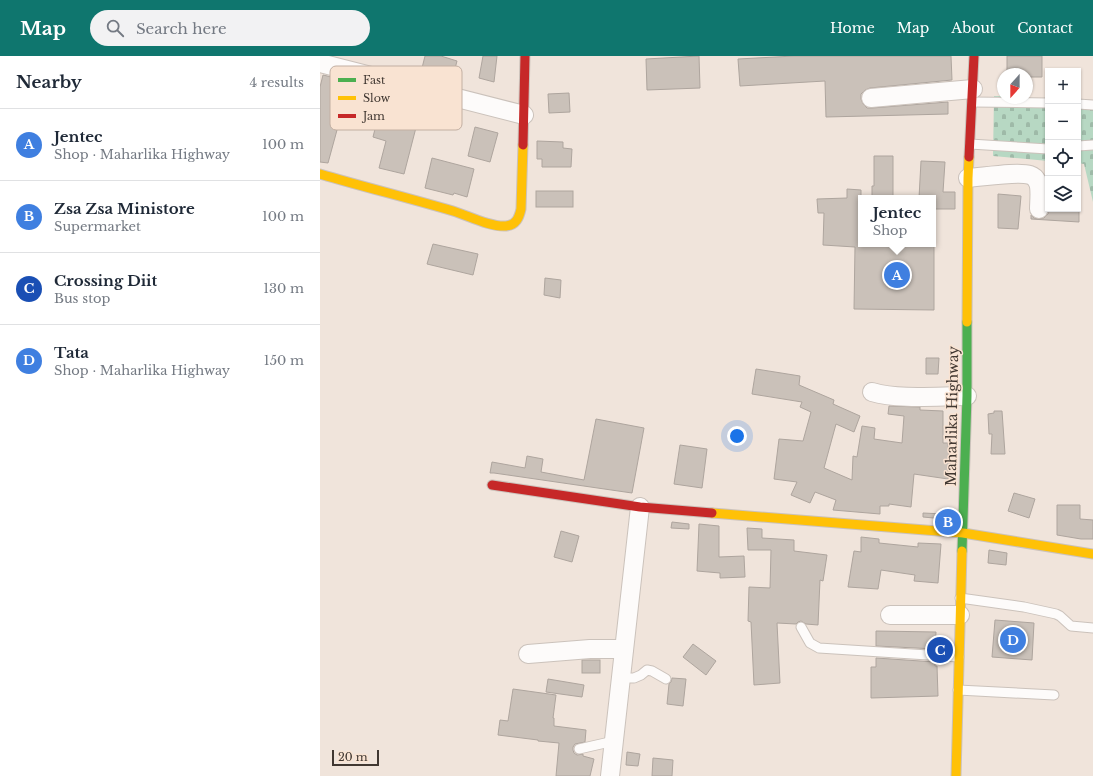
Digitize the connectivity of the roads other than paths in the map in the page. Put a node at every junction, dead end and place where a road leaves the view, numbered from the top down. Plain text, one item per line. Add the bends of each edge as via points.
1 (525, 56) edge
2 (974, 56) edge
3 (320, 63) edge
4 (332, 66) edge
5 (973, 96) junction
6 (871, 98) dead end
7 (462, 99) edge
8 (1045, 102) edge
9 (1081, 104) edge
10 (1093, 105) edge
11 (524, 115) junction
12 (970, 144) junction
13 (1093, 145) edge
14 (1081, 146) edge
15 (1045, 149) edge
16 (320, 174) edge
17 (968, 178) junction
18 (1039, 209) dead end
19 (872, 392) dead end
20 (967, 396) junction
21 (492, 485) dead end
22 (640, 507) junction
23 (963, 532) junction
24 (1093, 554) edge
25 (960, 606) junction
26 (890, 616) dead end
27 (801, 627) dead end
28 (1093, 628) edge
29 (624, 649) junction
30 (528, 654) dead end
31 (959, 657) junction
32 (621, 678) junction
33 (666, 679) dead end
34 (958, 690) junction
35 (1054, 695) dead end
36 (614, 741) junction
37 (579, 749) dead end
38 (610, 776) edge
39 (956, 776) edge

1 - 11 main road
2 - 5 main road, Maharlika Highway
3 - 4 street
5 - 6 street
5 - 8 lane
5 - 12 main road, Maharlika Highway
7 - 11 street
9 - 10 lane
11 - 16 main road via 522,206 520,218 511,225 497,226
12 - 15 lane
12 - 17 main road, Maharlika Highway
13 - 14 lane
17 - 18 street via 1011,174 1032,176 1039,185
17 - 20 main road, Maharlika Highway
19 - 20 street via 905,396
20 - 23 main road, Maharlika Highway
21 - 22 main road
22 - 23 main road
22 - 29 street
23 - 24 main road
23 - 25 main road, Maharlika Highway
25 - 26 street
25 - 28 lane via 1024,607 1056,614 1071,626
25 - 31 main road, Maharlika Highway
27 - 31 lane via 810,644 819,648
29 - 30 street
29 - 32 street
31 - 34 main road, Maharlika Highway
32 - 33 lane via 634,678 647,670
32 - 36 street
34 - 35 lane
34 - 39 main road, Maharlika Highway
36 - 37 lane
36 - 38 street

